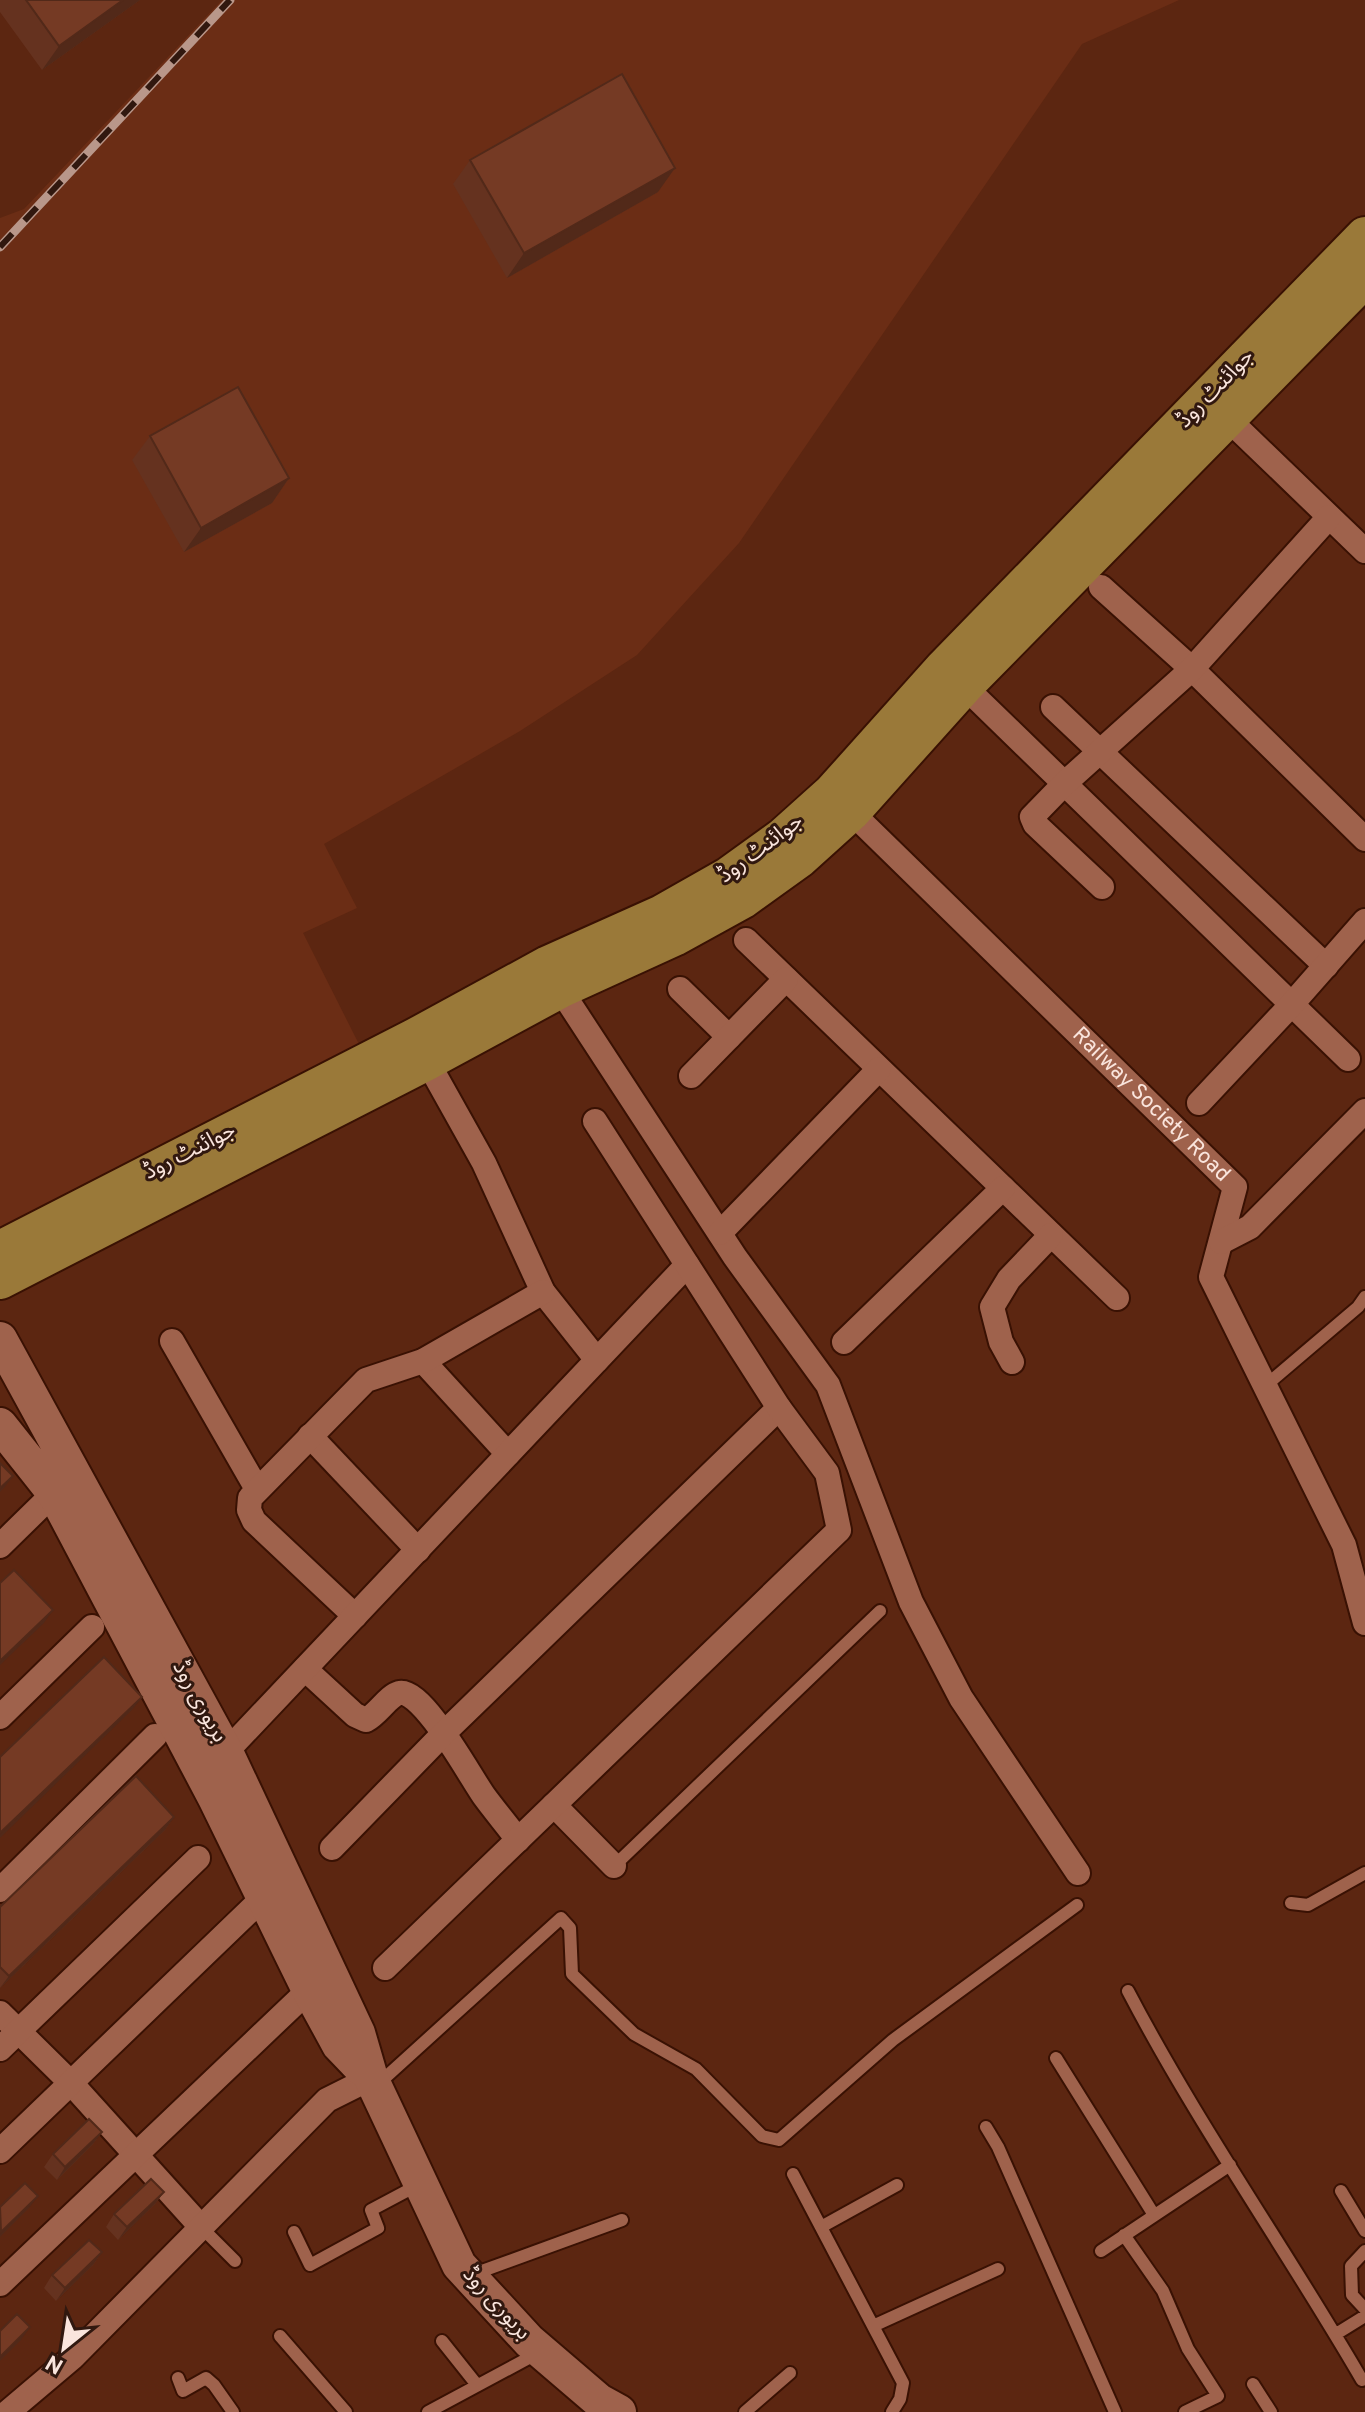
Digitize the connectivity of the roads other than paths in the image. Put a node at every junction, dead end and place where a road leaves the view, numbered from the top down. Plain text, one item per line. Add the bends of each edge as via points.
1 (1365, 236) edge
2 (1365, 278) edge
3 (1227, 418) junction
4 (1329, 517) junction
5 (1365, 551) edge
6 (1101, 587) dead end
7 (1192, 669) junction
8 (964, 686) junction
9 (1053, 707) dead end
10 (1099, 752) junction
11 (1065, 783) junction
12 (842, 802) junction
13 (1365, 839) edge
14 (1102, 887) dead end
15 (1365, 921) edge
16 (746, 940) dead end
17 (1326, 966) junction
18 (786, 979) junction
19 (560, 989) junction
20 (680, 989) dead end
21 (1292, 1004) junction
22 (729, 1037) junction
23 (1348, 1059) dead end
24 (427, 1061) junction
25 (879, 1069) junction
26 (691, 1076) dead end
27 (1199, 1103) dead end
28 (1365, 1111) edge
29 (595, 1121) dead end
30 (1003, 1188) junction
31 (720, 1233) junction
32 (1051, 1235) junction
33 (1221, 1242) junction
34 (0, 1250) edge
35 (687, 1265) junction
36 (0, 1280) edge
37 (543, 1292) junction
38 (1365, 1297) edge
39 (1117, 1298) dead end
40 (0, 1339) edge
41 (172, 1341) dead end
42 (844, 1342) dead end
43 (597, 1360) junction
44 (423, 1361) junction
45 (1012, 1362) dead end
46 (1265, 1386) junction
47 (779, 1408) junction
48 (0, 1425) edge
49 (310, 1436) junction
50 (508, 1454) junction
51 (257, 1489) junction
52 (54, 1493) junction
53 (0, 1546) edge
54 (418, 1550) junction
55 (880, 1611) dead end
56 (355, 1616) junction
57 (1365, 1623) edge
58 (92, 1627) dead end
59 (305, 1669) junction
60 (0, 1717) edge
61 (444, 1733) junction
62 (155, 1736) dead end
63 (226, 1752) junction
64 (554, 1805) junction
65 (518, 1840) junction
66 (332, 1848) dead end
67 (198, 1858) dead end
68 (614, 1866) joint
69 (1078, 1873) dead end
70 (1365, 1873) edge
71 (0, 1890) edge
72 (264, 1897) junction
73 (1291, 1903) dead end
74 (1077, 1905) dead end
75 (385, 1968) dead end
76 (309, 1990) junction
77 (1128, 1991) dead end
78 (0, 2013) edge
79 (19, 2031) junction
80 (0, 2049) edge
81 (1056, 2058) dead end
82 (373, 2082) junction
83 (71, 2083) junction
84 (986, 2127) dead end
85 (0, 2151) edge
86 (135, 2156) junction
87 (1230, 2165) junction
88 (793, 2174) dead end
89 (421, 2184) junction
90 (897, 2185) dead end
91 (1341, 2191) dead end
92 (1154, 2215) junction
93 (622, 2220) dead end
94 (821, 2227) junction
95 (202, 2228) junction
96 (1365, 2231) edge
97 (294, 2232) dead end
98 (1124, 2235) junction
99 (1101, 2251) dead end
100 (1365, 2251) edge
101 (235, 2261) dead end
102 (998, 2269) dead end
103 (469, 2276) junction
104 (0, 2284) edge
105 (1365, 2309) edge
106 (1365, 2316) edge
107 (873, 2326) junction
108 (1336, 2334) junction
109 (280, 2336) dead end
110 (442, 2341) dead end
111 (540, 2351) junction
112 (790, 2373) dead end
113 (178, 2378) dead end
114 (1362, 2380) dead end
115 (1253, 2384) dead end
116 (477, 2385) junction
117 (8, 2412) edge
118 (233, 2412) edge
119 (346, 2412) edge
120 (428, 2412) edge
121 (619, 2412) edge
122 (745, 2412) edge
123 (892, 2412) edge
124 (1115, 2412) edge
125 (1185, 2412) edge
126 (1271, 2412) edge

1 - 12 main road, جوائنٹ روڈ via 944,668
2 - 3 main road, جوائنٹ روڈ
3 - 4 street
3 - 8 main road, جوائنٹ روڈ
4 - 5 street
4 - 7 street
6 - 7 street
7 - 10 street
7 - 13 street
8 - 11 street
8 - 12 main road, جوائنٹ روڈ
9 - 10 street
10 - 11 street
10 - 17 street
11 - 14 street via 1032,817
11 - 21 street
12 - 19 main road, جوائنٹ روڈ via 800,858 743,899
12 - 33 street, Railway Society Road via 1235,1187
12 - 34 main road, جوائنٹ روڈ via 697,895 548,965
15 - 17 street
16 - 18 street
17 - 21 street
18 - 22 street
18 - 25 street
19 - 24 main road, جوائنٹ روڈ
19 - 31 street
20 - 22 street
21 - 23 street
21 - 27 street
22 - 26 street
24 - 36 main road, جوائنٹ روڈ
24 - 37 street via 484,1163
25 - 30 street
25 - 31 street
28 - 33 street via 1250,1227
29 - 35 street
30 - 32 street
30 - 42 street
31 - 69 street via 828,1385 911,1602 961,1698
32 - 39 street
32 - 45 street via 1009,1279 992,1307
33 - 46 street, Railway Society Road via 1211,1277
35 - 43 street
35 - 47 street
37 - 43 street
37 - 44 street
38 - 46 lane
40 - 63 main road, بریوری روڈ
41 - 51 street
43 - 50 street
44 - 49 street via 366,1380
44 - 50 street
46 - 57 street, Railway Society Road via 1344,1545
47 - 61 street
47 - 64 street via 827,1473 839,1530
48 - 52 main road, بریوری روڈ
49 - 51 street
49 - 54 street
50 - 54 street
51 - 56 street via 250,1498 254,1521
52 - 53 street
52 - 72 main road, بریوری روڈ
54 - 56 street
55 - 68 lane
56 - 59 street
58 - 60 street
59 - 61 street via 355,1715 366,1720 404,1692
59 - 63 street
61 - 65 street
61 - 66 street
62 - 71 street
63 - 82 main road, بریوری روڈ via 358,2033
64 - 65 street
64 - 68 street
65 - 75 street
67 - 79 street
70 - 73 lane via 1308,1905
72 - 76 main road, بریوری روڈ
72 - 83 street
74 - 82 lane via 893,2040 779,2140 762,2136 696,2069 634,2034 572,1974 570,1928 561,1918
76 - 82 main road, بریوری روڈ via 339,2045
76 - 86 street
77 - 87 lane
78 - 79 street
79 - 80 street
79 - 83 street
81 - 92 lane
82 - 89 main road, بریوری روڈ
82 - 95 street via 327,2100
83 - 85 street
83 - 86 street
84 - 124 lane
86 - 95 street
86 - 104 street
87 - 92 lane
87 - 108 lane
88 - 94 lane
89 - 97 lane via 371,2210 378,2228 310,2265
89 - 103 main road, بریوری روڈ
90 - 94 lane
91 - 96 lane
92 - 98 lane
93 - 103 lane
94 - 107 lane
95 - 101 lane
95 - 117 street via 73,2357
98 - 99 lane
98 - 125 lane via 1163,2291 1188,2349 1218,2396
100 - 105 lane via 1351,2266 1352,2295
102 - 107 lane
103 - 111 main road, بریوری روڈ
106 - 108 lane
107 - 123 lane via 903,2383
108 - 114 lane
109 - 119 lane
110 - 116 lane
111 - 116 lane
111 - 121 main road, بریوری روڈ
112 - 122 lane
113 - 118 lane via 183,2391 206,2378
115 - 126 lane
116 - 120 lane

